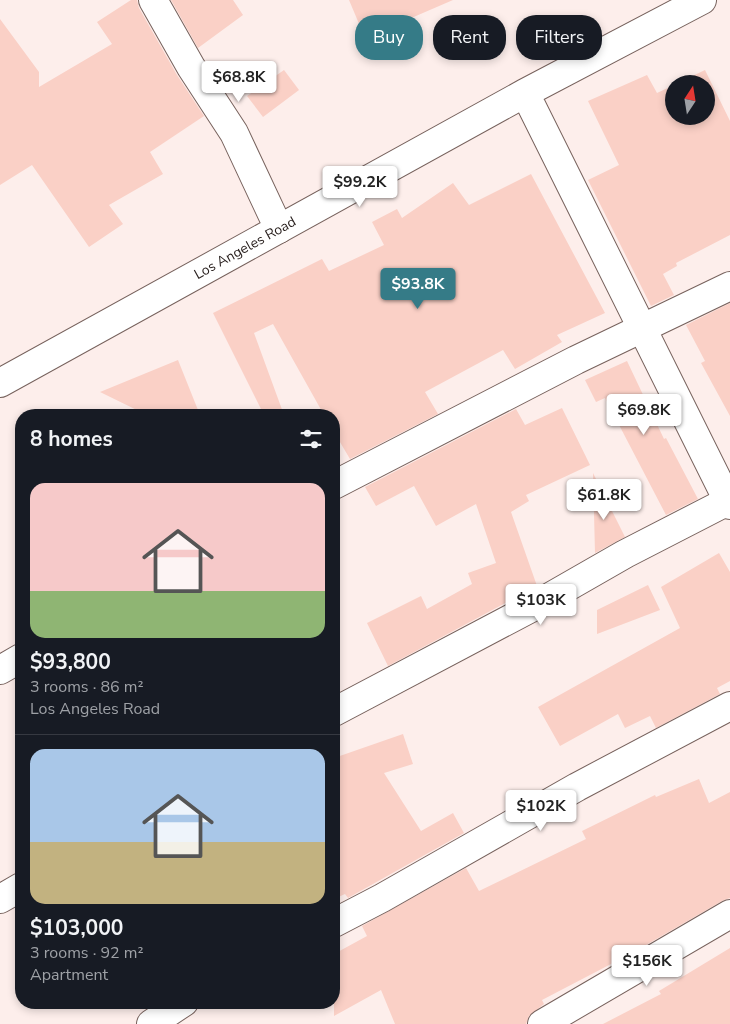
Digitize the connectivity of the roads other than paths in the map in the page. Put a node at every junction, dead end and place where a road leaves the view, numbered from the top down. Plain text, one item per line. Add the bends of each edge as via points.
1 (153, 0) edge
2 (702, 0) edge
3 (525, 93) junction
4 (279, 229) junction
5 (730, 286) edge
6 (642, 328) junction
7 (0, 383) edge
8 (340, 482) edge
9 (729, 502) edge
10 (15, 661) edge
11 (0, 670) edge
12 (730, 706) edge
13 (340, 709) edge
14 (15, 890) edge
15 (0, 898) edge
16 (730, 914) edge
17 (340, 920) edge
18 (174, 1009) edge
19 (151, 1024) edge
20 (542, 1024) edge

1 - 4 street via 234,133
2 - 3 street, Los Angeles Road
3 - 4 street, Los Angeles Road
3 - 6 street
4 - 7 street, Los Angeles Road
5 - 6 street
6 - 8 street
6 - 9 street
9 - 13 street
10 - 11 street
12 - 17 street via 577,787
14 - 15 street
16 - 20 street
18 - 19 street

